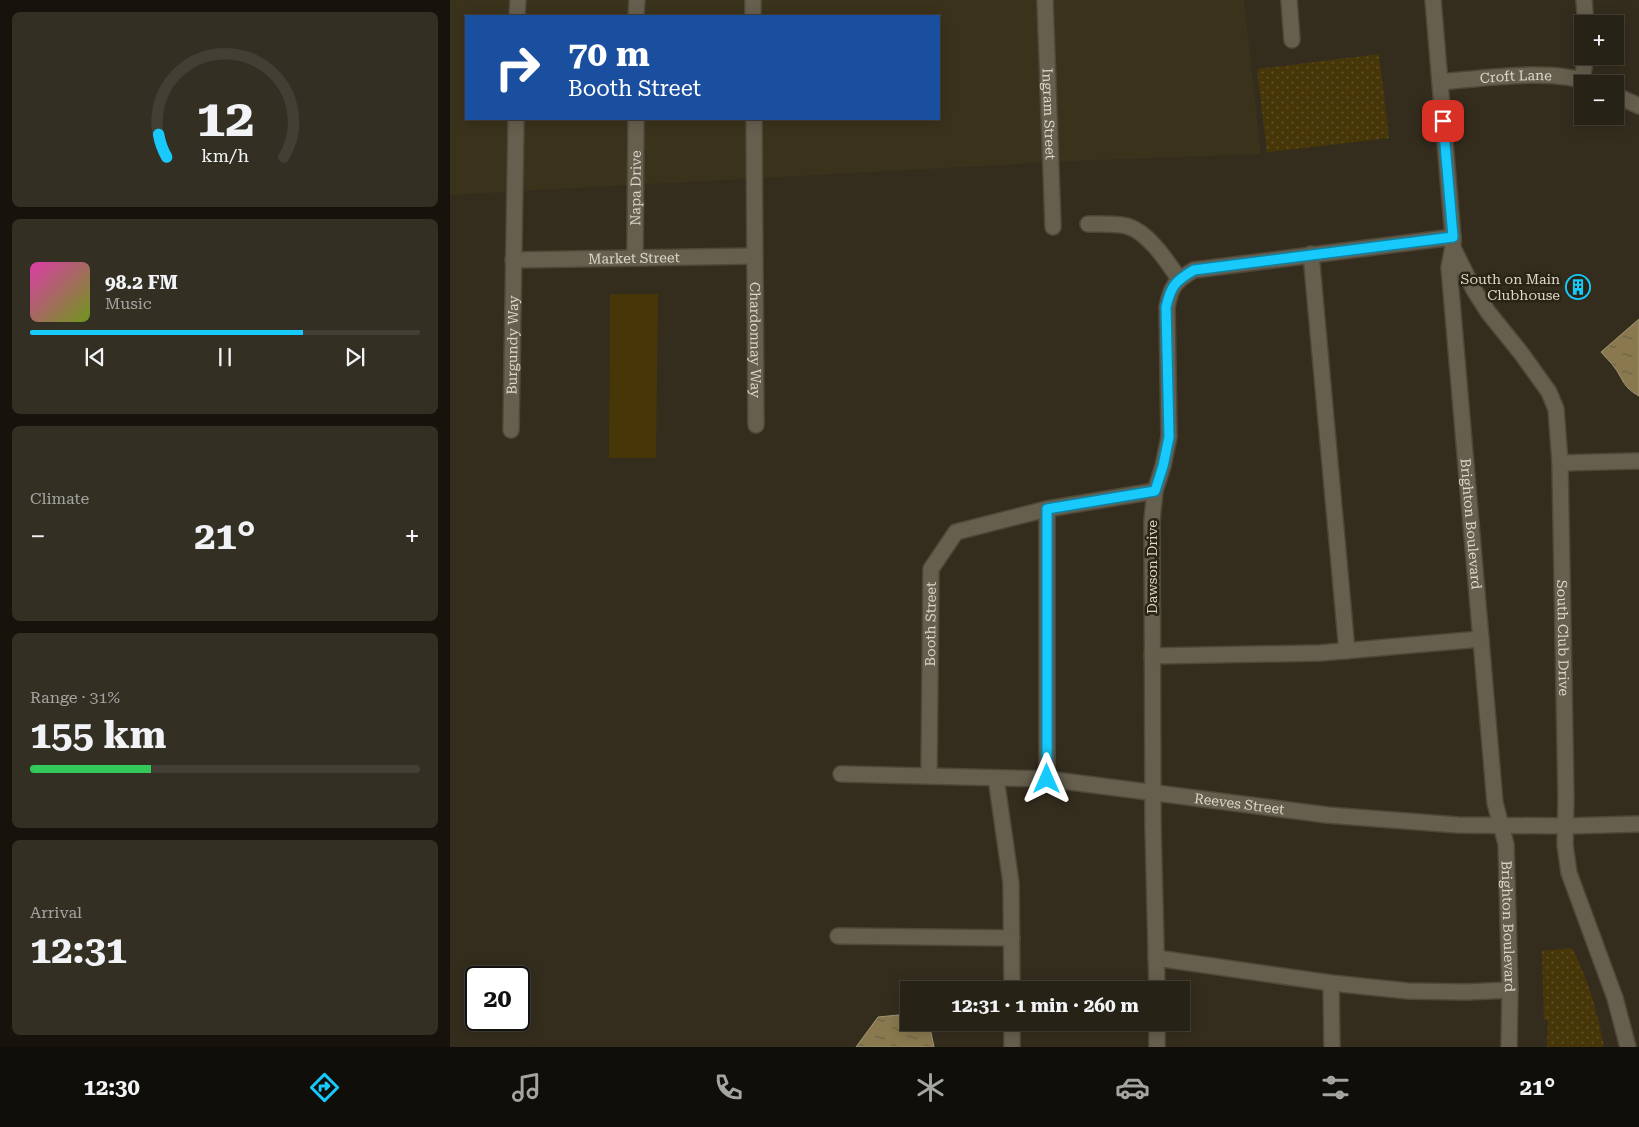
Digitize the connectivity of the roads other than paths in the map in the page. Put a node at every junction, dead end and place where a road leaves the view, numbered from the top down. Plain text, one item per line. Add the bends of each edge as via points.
1 (518, 0) edge
2 (637, 0) edge
3 (753, 0) edge
4 (1044, 0) edge
5 (1289, 0) edge
6 (1433, 0) edge
7 (1584, 0) edge
8 (517, 15) edge
9 (636, 15) edge
10 (754, 15) edge
11 (1585, 15) edge
12 (1292, 40) dead end
13 (1574, 80) edge
14 (1440, 82) junction
15 (1624, 99) edge
16 (1639, 106) edge
17 (516, 120) edge
18 (636, 120) edge
19 (754, 120) edge
20 (1088, 224) dead end
21 (1052, 226) dead end
22 (1453, 243) junction
23 (1310, 254) junction
24 (755, 256) junction
25 (635, 258) junction
26 (513, 260) junction
27 (1179, 278) junction
28 (756, 425) dead end
29 (511, 430) dead end
30 (1639, 461) edge
31 (1560, 463) junction
32 (1155, 491) junction
33 (1047, 509) junction
34 (1481, 639) junction
35 (1347, 651) junction
36 (1152, 656) junction
37 (841, 774) dead end
38 (928, 776) junction
39 (996, 778) junction
40 (1047, 779) junction
41 (1154, 793) junction
42 (1639, 824) edge
43 (1502, 826) junction
44 (1566, 826) junction
45 (838, 936) dead end
46 (1012, 938) junction
47 (1156, 958) junction
48 (1012, 981) edge
49 (1156, 981) edge
50 (1331, 983) junction
51 (1510, 990) junction
52 (1012, 1031) edge
53 (1157, 1031) edge
54 (1012, 1047) edge
55 (1157, 1047) edge
56 (1332, 1047) edge
57 (1509, 1047) edge
58 (1628, 1047) edge

1 - 8 street
2 - 9 street
3 - 10 street
4 - 21 street, Ingram Street
5 - 12 street
6 - 14 street, Brighton Boulevard
7 - 11 street
13 - 14 street, Croft Lane via 1544,75
14 - 22 street, Brighton Boulevard
15 - 16 street
17 - 26 street, Burgundy Way
18 - 25 street, Napa Drive
19 - 24 street, Chardonnay Way
20 - 27 street via 1129,227 1141,234 1161,253
22 - 23 street
22 - 31 street, South Club Drive via 1474,290 1488,312 1549,392 1556,409
22 - 34 street, Brighton Boulevard via 1449,267
23 - 27 street via 1194,270
23 - 35 street
24 - 25 street, Market Street
24 - 28 street, Chardonnay Way
25 - 26 street, Market Street
26 - 29 street, Burgundy Way
27 - 32 street, Dawson Drive via 1170,290 1166,307 1169,437
30 - 31 street
31 - 44 street, South Club Drive
32 - 33 street, Booth Street
32 - 36 street, Dawson Drive
33 - 38 street, Booth Street via 956,532 931,570
33 - 40 street
34 - 35 street
34 - 43 street, Brighton Boulevard via 1495,802
35 - 36 street
36 - 41 street, Dawson Drive
37 - 38 street, Reeves Street
38 - 39 street, Reeves Street
39 - 40 street, Reeves Street
39 - 46 street via 1012,883
40 - 41 street, Reeves Street
41 - 43 street, Reeves Street via 1328,815
41 - 47 street, Dawson Drive
42 - 44 street, Reeves Street
43 - 44 street, Reeves Street
43 - 51 street, Brighton Boulevard via 1506,844
44 - 58 street, South Club Drive via 1569,873 1615,998
45 - 46 street
46 - 48 street
47 - 49 street, Dawson Drive
47 - 50 street
50 - 51 street via 1408,991
50 - 56 street
51 - 57 street, Brighton Boulevard
52 - 54 street
53 - 55 street

